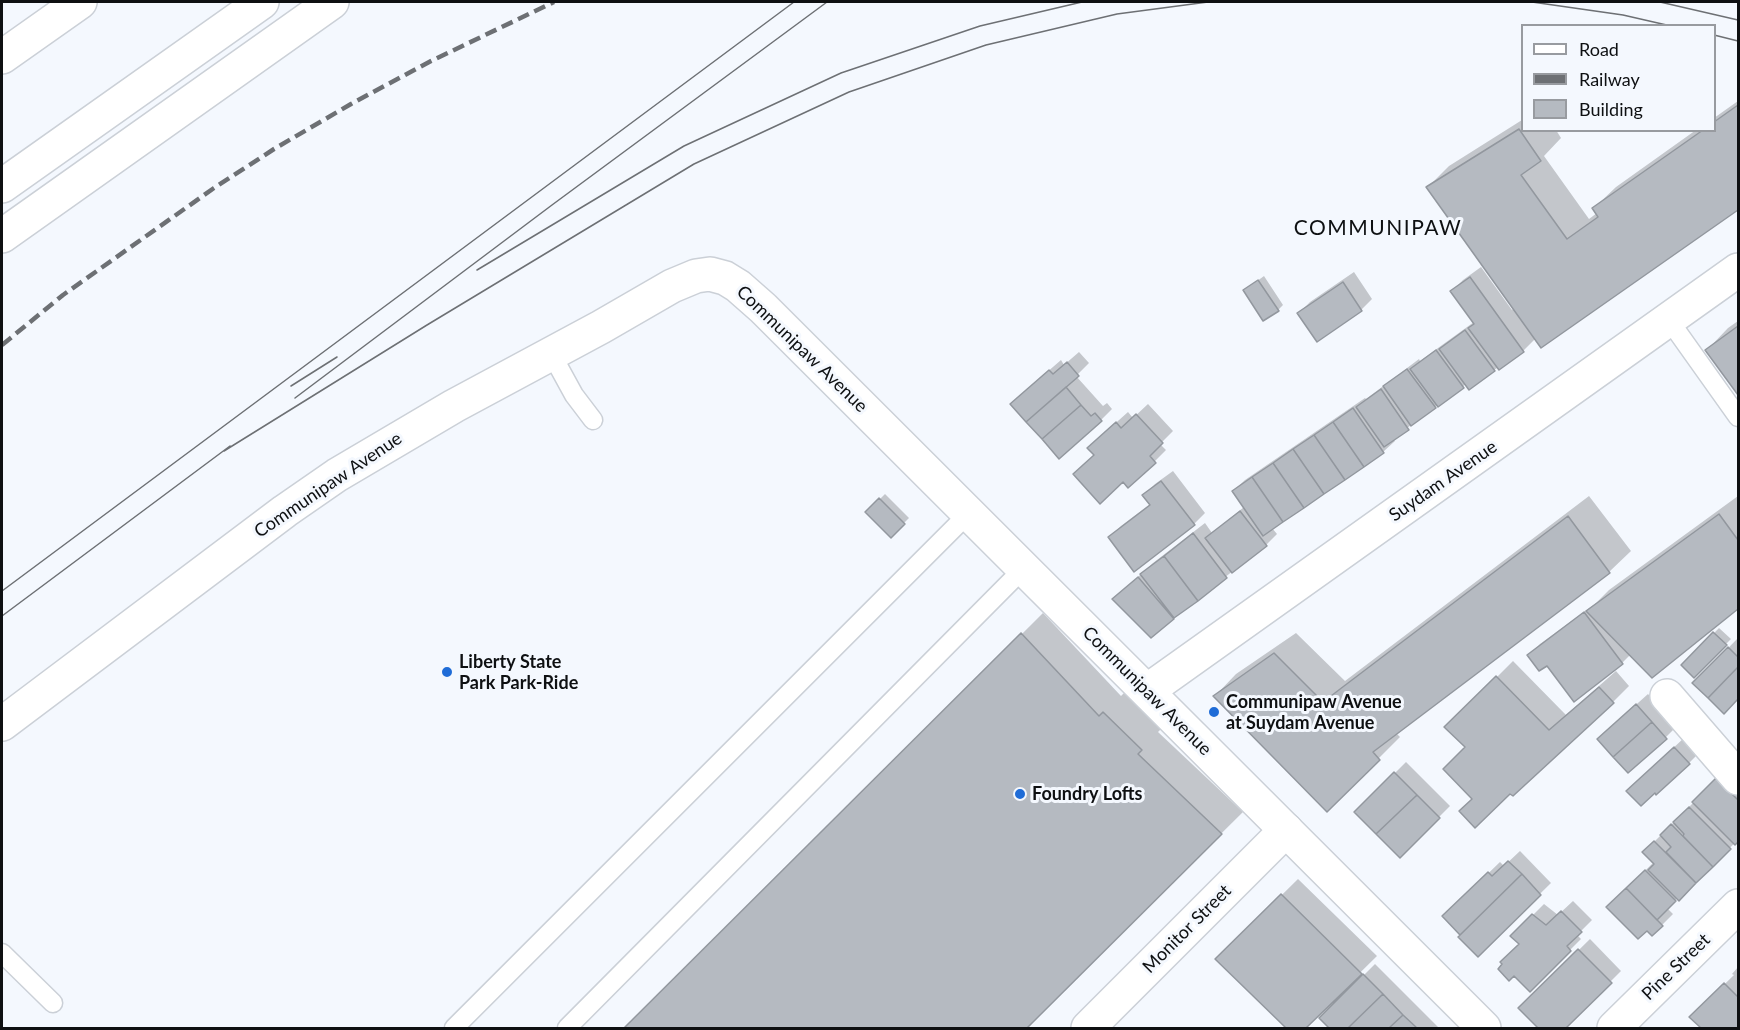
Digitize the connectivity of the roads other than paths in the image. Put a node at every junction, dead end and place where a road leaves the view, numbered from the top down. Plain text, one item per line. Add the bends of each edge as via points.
1 (80, 2) edge
2 (262, 2) edge
3 (332, 2) edge
4 (2, 57) edge
5 (2, 186) edge
6 (2, 236) edge
7 (1738, 270) edge
8 (1669, 320) junction
9 (551, 353) junction
10 (1738, 417) edge
11 (593, 420) dead end
12 (969, 513) junction
13 (1024, 568) junction
14 (1146, 691) junction
15 (1667, 696) dead end
16 (7, 718) edge
17 (1738, 778) edge
18 (1286, 830) junction
19 (1738, 906) edge
20 (2, 953) edge
21 (53, 1003) dead end
22 (454, 1029) edge
23 (567, 1029) edge
24 (1088, 1029) edge
25 (1484, 1029) edge
26 (1614, 1029) edge

1 - 4 main road
2 - 5 main road
3 - 6 main road
7 - 8 main road, Suydam Avenue
8 - 10 lane
8 - 14 main road, Suydam Avenue
9 - 11 lane
9 - 12 main road, Communipaw Avenue via 683,280 710,274 725,278 757,302
9 - 16 main road, Communipaw Avenue via 338,475
12 - 13 main road, Communipaw Avenue
12 - 22 lane
13 - 14 main road, Communipaw Avenue
13 - 23 lane
14 - 18 main road, Communipaw Avenue
15 - 17 main road
18 - 24 main road, Monitor Street
18 - 25 main road, Communipaw Avenue
19 - 26 main road, Pine Street
20 - 21 lane

